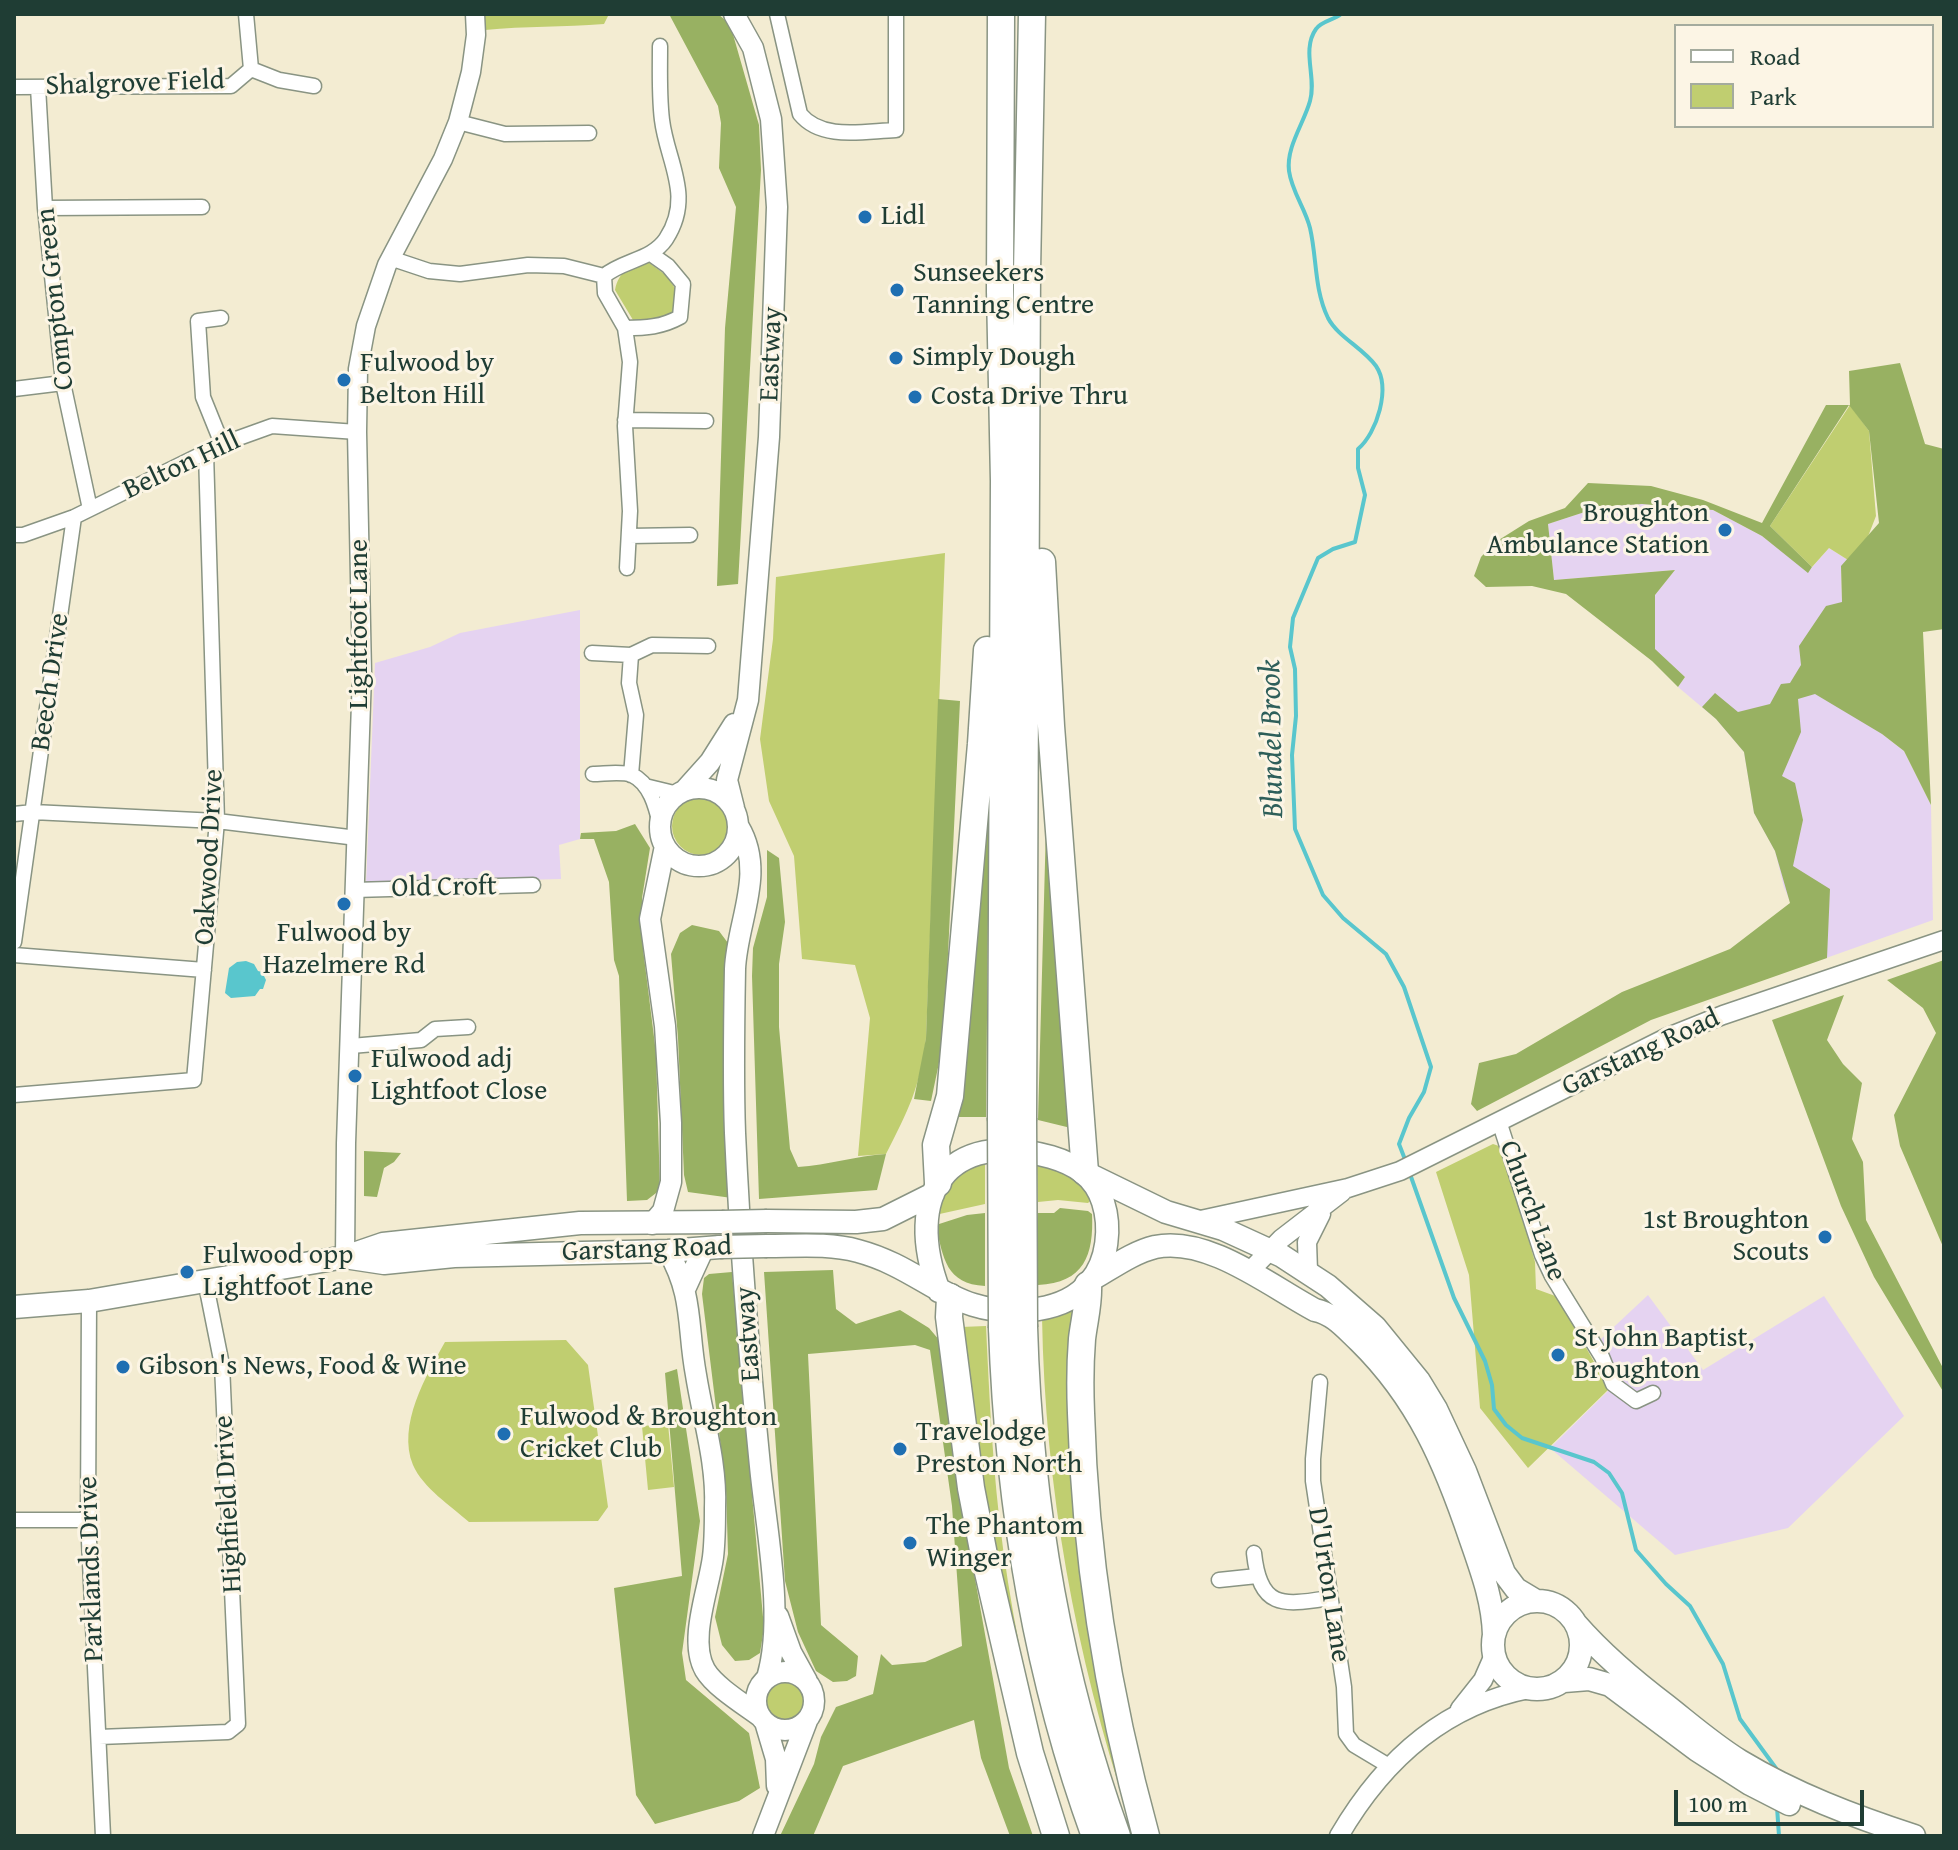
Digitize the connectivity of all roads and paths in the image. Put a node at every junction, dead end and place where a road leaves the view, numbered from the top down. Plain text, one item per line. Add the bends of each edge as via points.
1 (246, 14) edge
2 (475, 14) edge
3 (734, 14) edge
4 (777, 14) edge
5 (896, 14) edge
6 (1001, 14) edge
7 (1032, 14) edge
8 (660, 46) dead end
9 (251, 69) junction
10 (314, 86) dead end
11 (14, 87) edge
12 (38, 87) junction
13 (458, 122) junction
14 (589, 133) dead end
15 (202, 207) dead end
16 (45, 208) junction
17 (651, 254) junction
18 (390, 258) junction
19 (1027, 271) junction
20 (604, 276) junction
21 (1000, 291) junction
22 (221, 318) dead end
23 (625, 328) junction
24 (63, 383) junction
25 (14, 389) edge
26 (625, 420) junction
27 (706, 421) dead end
28 (357, 432) junction
29 (222, 444) junction
30 (206, 453) junction
31 (90, 509) junction
32 (74, 517) junction
33 (14, 535) edge
34 (690, 535) dead end
35 (629, 536) junction
36 (627, 568) dead end
37 (708, 646) dead end
38 (592, 653) dead end
39 (631, 655) junction
40 (748, 700) junction
41 (593, 774) dead end
42 (631, 775) junction
43 (645, 786) junction
44 (681, 792) junction
45 (33, 812) junction
46 (14, 814) edge
47 (736, 818) junction
48 (217, 821) junction
49 (660, 824) junction
50 (357, 838) junction
51 (665, 846) junction
52 (706, 865) junction
53 (533, 885) dead end
54 (354, 890) junction
55 (650, 919) junction
56 (745, 919) junction
57 (1944, 940) edge
58 (14, 942) edge
59 (14, 955) edge
60 (204, 970) junction
61 (460, 1033) dead end
62 (351, 1046) junction
63 (14, 1095) edge
64 (1012, 1118) junction
65 (1499, 1121) junction
66 (1086, 1173) junction
67 (671, 1182) junction
68 (936, 1189) junction
69 (1341, 1192) junction
70 (1196, 1221) junction
71 (693, 1222) junction
72 (652, 1224) junction
73 (712, 1249) junction
74 (668, 1251) junction
75 (1271, 1251) junction
76 (345, 1257) junction
77 (1308, 1271) junction
78 (1249, 1272) junction
79 (205, 1280) junction
80 (1091, 1281) junction
81 (686, 1287) junction
82 (945, 1294) junction
83 (89, 1301) junction
84 (14, 1307) edge
85 (1013, 1327) junction
86 (1320, 1382) dead end
87 (1653, 1393) dead end
88 (1011, 1473) junction
89 (14, 1520) edge
90 (88, 1520) junction
91 (1254, 1553) dead end
92 (1257, 1576) junction
93 (1219, 1580) dead end
94 (1330, 1598) junction
95 (1536, 1601) junction
96 (774, 1605) junction
97 (1576, 1624) junction
98 (1494, 1645) junction
99 (765, 1679) junction
100 (807, 1681) junction
101 (1564, 1681) junction
102 (718, 1685) junction
103 (1529, 1689) junction
104 (1458, 1712) junction
105 (763, 1720) junction
106 (807, 1721) junction
107 (99, 1737) junction
108 (1389, 1766) junction
109 (777, 1798) junction
110 (103, 1836) edge
111 (763, 1836) edge
112 (1056, 1836) edge
113 (1078, 1836) edge
114 (1095, 1836) edge
115 (1117, 1836) edge
116 (1146, 1836) edge
117 (1339, 1836) edge
118 (1864, 1836) edge
119 (1914, 1836) edge

1 - 9 street
2 - 13 street, Lightfoot Lane via 471,72
3 - 40 main road, Eastway via 753,48 771,119 777,207 769,437
4 - 5 street via 800,114 823,131 896,130
6 - 21 highway
7 - 19 highway
8 - 17 street via 662,124 679,183 677,212 666,239
9 - 10 street
9 - 12 street, Shalgrove Field via 231,86
11 - 12 street, Shalgrove Field
12 - 16 street, Compton Green
13 - 14 street via 505,134
13 - 18 street, Lightfoot Lane
15 - 16 street
16 - 24 street, Compton Green
17 - 20 street
17 - 23 street via 683,284 680,317 657,326
18 - 20 street via 460,274 528,265 564,266
18 - 28 street, Lightfoot Lane via 366,326 358,369
19 - 64 highway
19 - 66 highway via 1051,726
20 - 23 street via 605,293
21 - 64 highway
21 - 68 highway via 981,744 950,1096 936,1145
22 - 29 street via 198,321 203,397
23 - 26 street via 630,362
24 - 25 street
24 - 31 street, Compton Green
26 - 27 street
26 - 35 street
28 - 29 street, Belton Hill via 272,426
28 - 50 street, Lightfoot Lane via 362,674
29 - 30 street, Belton Hill
30 - 31 street, Belton Hill
30 - 48 street, Oakwood Drive
31 - 32 street, Belton Hill
32 - 33 street, Belton Hill
32 - 45 street, Beech Drive
34 - 35 street
35 - 36 street
37 - 39 street via 652,645
38 - 39 street
39 - 42 street via 629,683 636,715
40 - 44 main road, Eastway via 710,762
40 - 47 main road, Eastway via 729,768
41 - 42 street
42 - 43 street
43 - 44 street
43 - 49 street
44 - 47 main road via 718,792
44 - 49 main road via 663,811
45 - 46 street
45 - 48 street
45 - 58 street, Beech Drive
47 - 52 main road via 732,849
47 - 56 main road, Eastway via 749,860
48 - 50 street
48 - 60 street, Oakwood Drive
49 - 51 main road
50 - 54 street, Lightfoot Lane
51 - 52 main road via 681,861
51 - 55 main road
52 - 55 main road via 675,878
52 - 56 main road, Eastway via 727,866 734,873 743,892
53 - 54 street, Old Croft
54 - 62 street, Lightfoot Lane
55 - 67 main road via 665,1026
56 - 96 main road, Eastway via 735,965 735,1132
57 - 65 street, Garstang Road via 1668,1037
59 - 60 street
60 - 63 street, Oakwood Drive via 194,1080
61 - 62 street via 435,1029 421,1040
62 - 76 street, Lightfoot Lane
64 - 85 highway, bridge
65 - 69 street, Garstang Road via 1407,1167
65 - 87 street, Church Lane via 1542,1255 1613,1384 1636,1401
66 - 68 main road via 1041,1155 993,1150 959,1161
66 - 70 main road
66 - 80 main road via 1102,1198 1108,1227
67 - 71 main road via 678,1207
67 - 72 main road via 663,1211
68 - 71 main road, Garstang Road, bridge via 883,1219
68 - 82 main road via 926,1224 927,1251
69 - 70 street, Garstang Road
69 - 75 street, Garstang Road
69 - 77 street via 1309,1235
70 - 75 main road
71 - 72 main road, Garstang Road
72 - 76 main road, Garstang Road via 522,1229 383,1244
73 - 74 main road, Garstang Road
73 - 81 main road
73 - 82 main road, Garstang Road, bridge via 855,1250 892,1263
74 - 76 main road, Garstang Road via 454,1256 384,1263
74 - 81 main road
75 - 77 main road
75 - 78 street, Garstang Road
76 - 79 main road, Garstang Road
77 - 95 main road via 1375,1327 1419,1381 1449,1435 1504,1573 1516,1589
78 - 80 main road via 1177,1245 1153,1248
78 - 98 main road via 1338,1321 1385,1369 1417,1413 1444,1466 1488,1591
79 - 83 main road, Garstang Road
79 - 107 street, Highfield Drive via 222,1365 239,1719 228,1732
80 - 82 main road via 1063,1303 1014,1312 979,1308
80 - 116 highway via 1082,1336 1081,1397 1088,1529 1109,1677
81 - 102 main road via 715,1503 700,1656
82 - 112 highway via 976,1514 1030,1753
83 - 84 main road, Garstang Road
83 - 90 street, Parklands Drive
85 - 88 highway
85 - 115 highway via 1048,1578 1072,1687
86 - 94 street, D'Urton Lane via 1313,1481
88 - 113 highway via 1008,1537 1039,1695
88 - 114 highway via 1049,1684
89 - 90 street
90 - 107 street, Parklands Drive
91 - 92 street
92 - 93 street
92 - 94 street via 1264,1591 1282,1601
94 - 108 street, D'Urton Lane via 1346,1734 1354,1745
95 - 97 main road via 1564,1609
95 - 98 main road via 1509,1611 1500,1621
96 - 99 main road, Eastway via 773,1655
96 - 100 main road, Eastway
97 - 101 main road via 1582,1648
97 - 119 main road via 1639,1685 1740,1761 1844,1813
98 - 103 main road via 1506,1677
98 - 104 street via 1483,1680
99 - 100 main road via 788,1671
99 - 102 main road via 742,1688
99 - 105 main road via 756,1696
100 - 106 main road via 815,1701
101 - 103 main road via 1547,1689
101 - 118 main road via 1589,1679 1610,1685 1750,1784
102 - 105 main road
103 - 104 street
104 - 108 street
105 - 106 main road via 783,1730
105 - 109 main road via 776,1759
106 - 109 main road
107 - 110 street, Parklands Drive
108 - 117 street
109 - 111 main road

